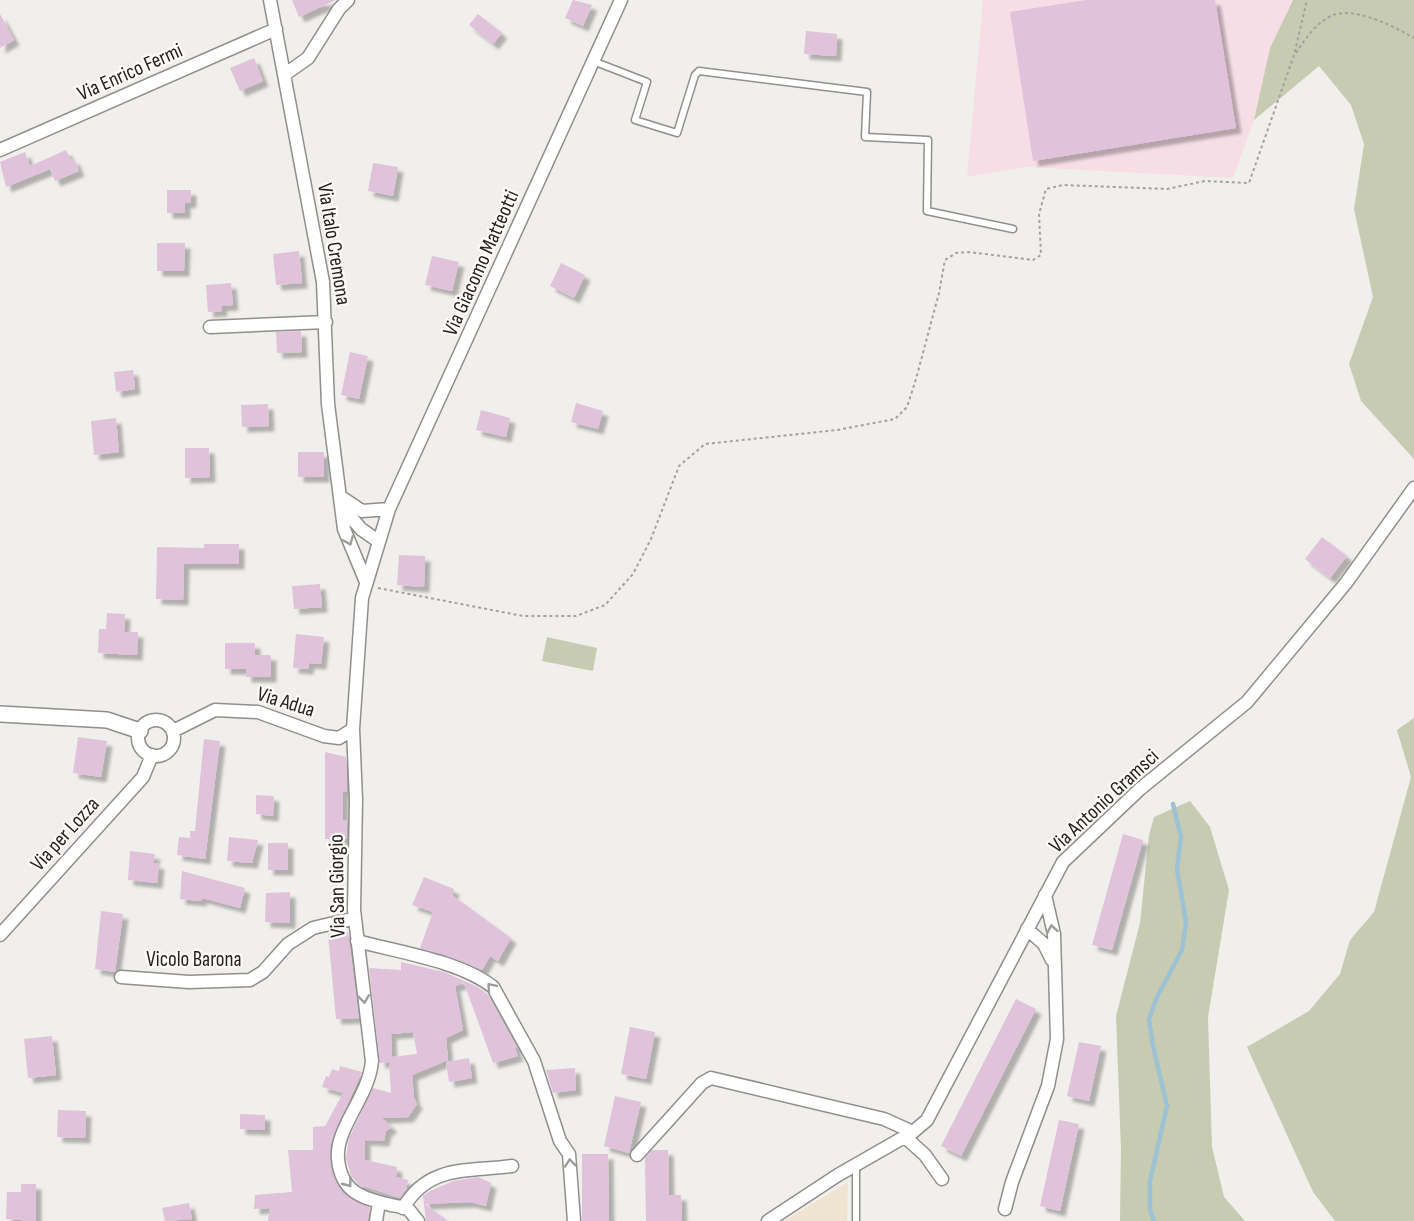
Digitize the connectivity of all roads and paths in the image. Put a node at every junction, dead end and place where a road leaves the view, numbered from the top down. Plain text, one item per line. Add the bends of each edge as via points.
1 (270, 0) edge
2 (348, 0) edge
3 (621, 0) edge
4 (1306, 0) edge
5 (276, 29) junction
6 (1414, 39) edge
7 (1294, 55) junction
8 (593, 61) junction
9 (284, 75) junction
10 (0, 150) edge
11 (1012, 229) dead end
12 (326, 322) junction
13 (210, 327) dead end
14 (1414, 488) edge
15 (342, 503) junction
16 (389, 509) junction
17 (378, 541) junction
18 (372, 585) junction
19 (0, 714) edge
20 (353, 729) junction
21 (140, 731) junction
22 (173, 731) junction
23 (152, 755) junction
24 (1045, 895) junction
25 (355, 918) junction
26 (1027, 929) junction
27 (0, 935) edge
28 (357, 941) junction
29 (1054, 963) junction
30 (121, 977) dead end
31 (909, 1134) junction
32 (637, 1155) dead end
33 (512, 1166) dead end
34 (856, 1166) junction
35 (942, 1179) dead end
36 (379, 1202) junction
37 (403, 1208) junction
38 (1005, 1209) dead end
39 (376, 1221) edge
40 (418, 1221) edge
41 (574, 1221) edge
42 (768, 1221) edge
43 (856, 1221) edge

1 - 5 street, Via Italo Cremona
2 - 9 street via 308,58
3 - 8 street, Via Giacomo Matteotti
4 - 7 path
5 - 9 street, Via Italo Cremona
5 - 10 street, Via Enrico Fermi
6 - 7 path via 1371,16 1333,15 1310,32
7 - 18 path via 1249,183 1204,182 1167,189 1063,185 1046,189 1039,214 1041,255 1033,260 969,252 956,253 945,260 910,398 896,419 837,430 705,444 679,466 633,574 605,605 576,616 523,616
8 - 11 lane via 646,82 635,120 677,133 699,71 867,92 865,137 928,140 927,211
8 - 16 street, Via Giacomo Matteotti
9 - 12 street, Via Italo Cremona via 323,282
12 - 13 street
12 - 15 street, Via Italo Cremona via 328,404
14 - 24 street, Via Antonio Gramsci via 1346,583 1247,702 1140,789 1063,862
15 - 16 street via 362,511
15 - 17 street via 361,529
15 -> 18 street, Via Italo Cremona via 344,529
16 - 17 street, Via Giacomo Matteotti
17 - 18 street, Via San Giorgio
18 - 20 street, Via San Giorgio via 362,598
19 - 21 street via 107,720
20 - 22 street, Via Adua via 339,738 324,736 258,712 215,710
20 - 25 street, Via San Giorgio
21 - 22 street via 148,722 158,720
21 - 23 street via 142,748
22 - 23 street via 174,742 169,751
23 - 27 street, Via per Lozza via 143,777
24 - 26 street, Via Antonio Gramsci
29 -> 24 street via 1054,933
25 - 28 street, Via San Giorgio
25 - 30 street, Vicolo Barona via 313,928 288,944 263,972 250,980 189,982
26 - 29 street via 1044,944
26 - 31 street, Via Antonio Gramsci via 937,1105 927,1120
28 -> 36 street, Via San Giorgio via 371,1074 340,1139 338,1162 345,1184 363,1199
41 -> 28 street via 569,1154 560,1141 534,1061 493,987 455,968
29 - 38 street via 1058,1002 1054,1066
31 - 32 street via 884,1119 711,1078 702,1083
31 - 34 street, Via Antonio Gramsci
31 - 35 street
33 - 37 street via 455,1172 432,1179 413,1190
34 - 42 street, Via Antonio Gramsci
34 - 43 lane
36 - 37 street, Via San Giorgio
36 - 39 street
37 - 40 street

